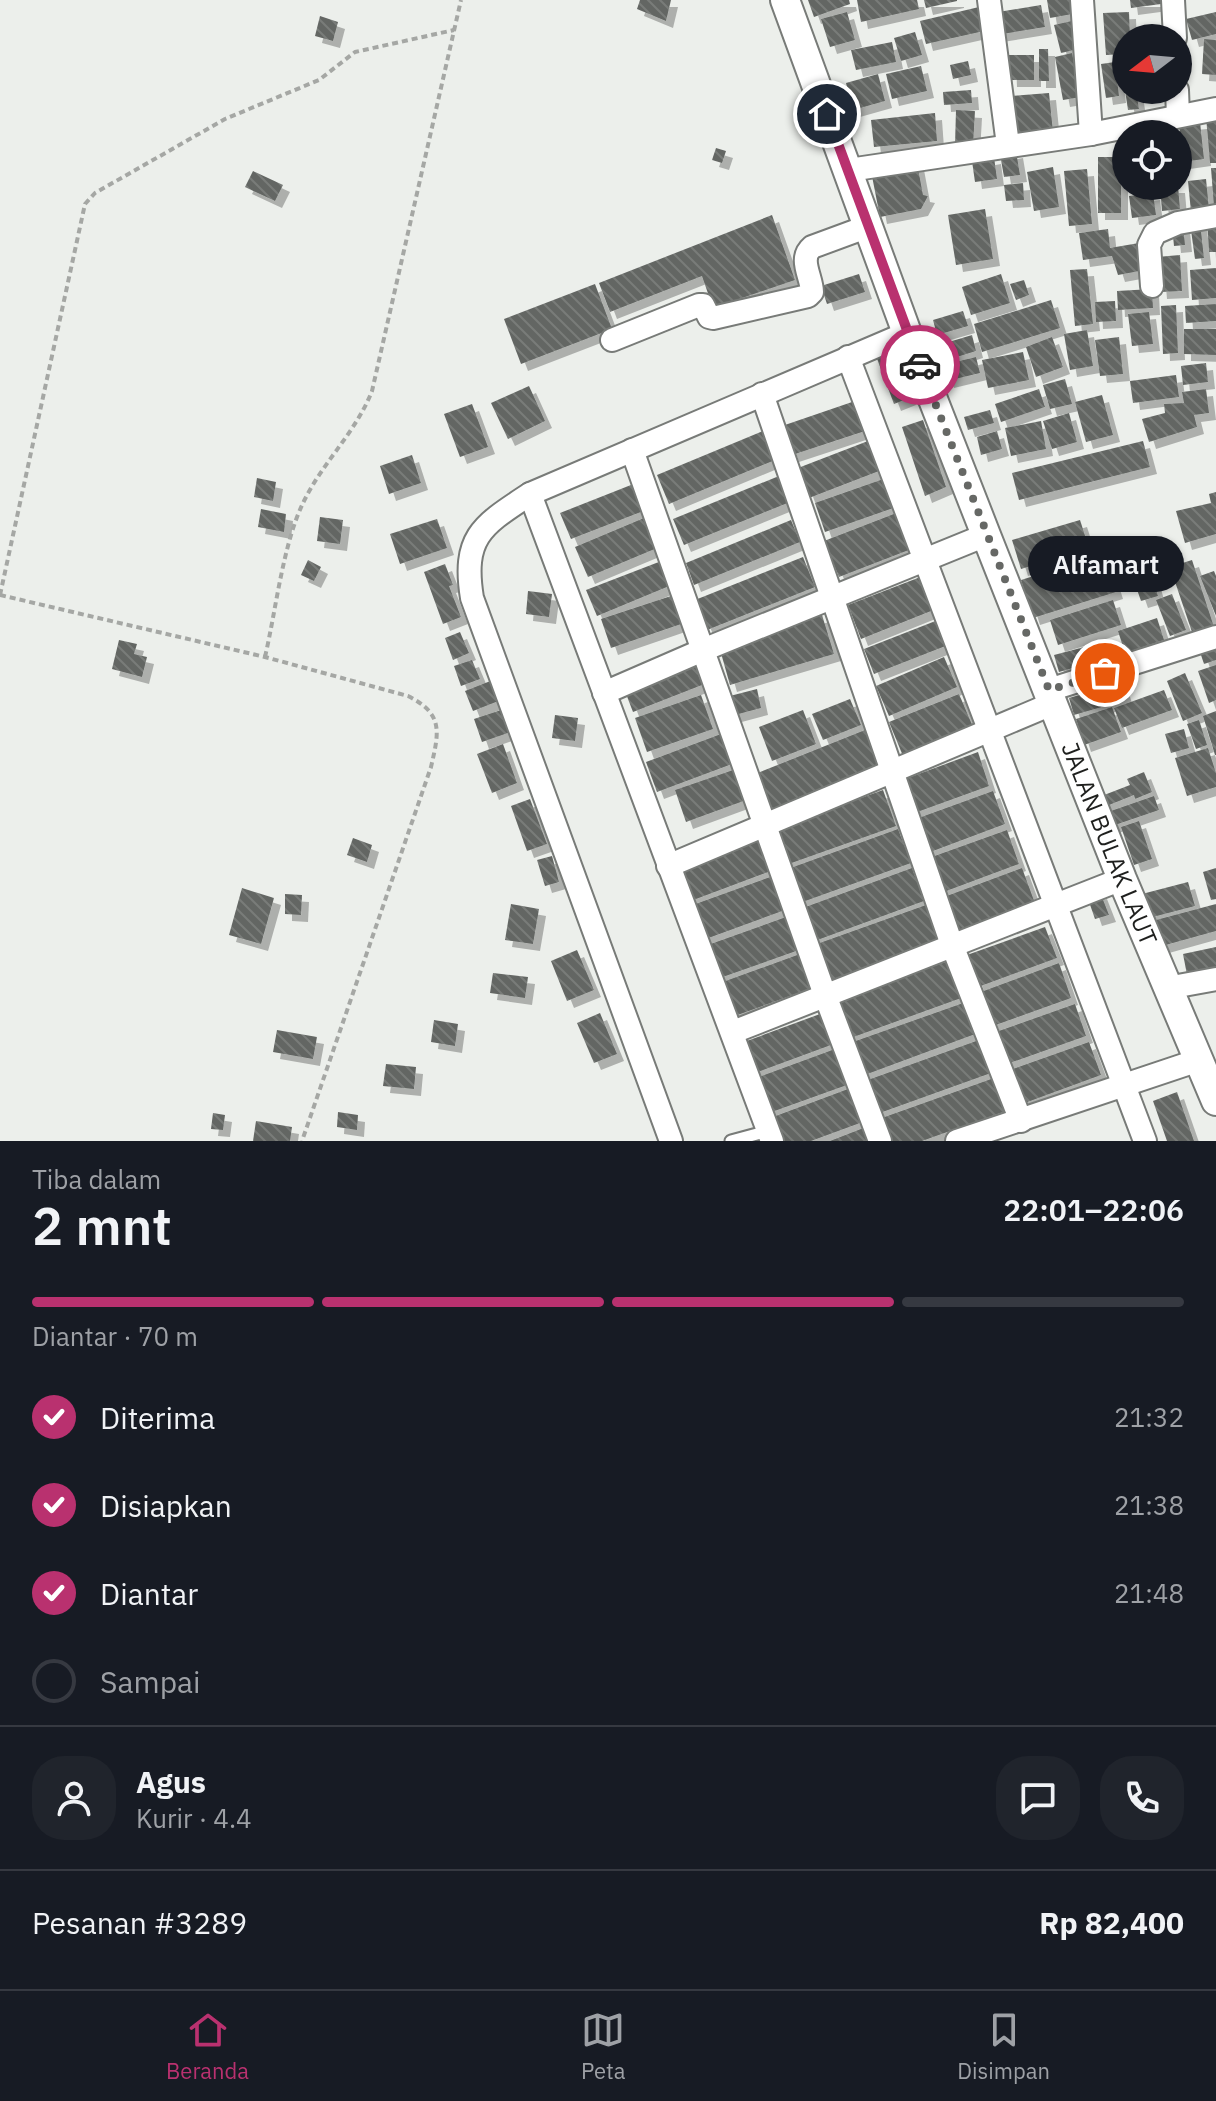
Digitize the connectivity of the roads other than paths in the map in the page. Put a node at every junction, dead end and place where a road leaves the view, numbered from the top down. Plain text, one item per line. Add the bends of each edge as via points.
1 (785, 0) edge
2 (989, 0) edge
3 (1082, 0) edge
4 (1173, 0) edge
5 (1174, 24) edge
6 (1178, 104) edge
7 (1216, 109) edge
8 (1178, 116) junction
9 (1091, 134) junction
10 (1008, 145) junction
11 (849, 170) junction
12 (1216, 216) edge
13 (869, 226) junction
14 (1152, 286) dead end
15 (907, 333) junction
16 (612, 340) dead end
17 (848, 357) junction
18 (762, 394) junction
19 (632, 450) junction
20 (530, 494) junction
21 (986, 535) junction
22 (924, 560) junction
23 (832, 599) junction
24 (1216, 637) edge
25 (703, 650) junction
26 (604, 693) junction
27 (1052, 696) junction
28 (990, 730) junction
29 (892, 770) junction
30 (764, 825) junction
31 (668, 866) junction
32 (1122, 879) junction
33 (1057, 905) junction
34 (952, 945) junction
35 (1216, 979) edge
36 (1167, 988) junction
37 (825, 995) junction
38 (733, 1032) junction
39 (1199, 1060) junction
40 (1126, 1086) junction
41 (1216, 1101) edge
42 (1021, 1121) junction
43 (770, 1136) edge
44 (961, 1140) edge
45 (671, 1141) edge
46 (731, 1141) edge
47 (880, 1141) edge
48 (1145, 1141) edge

1 - 11 street, JALAN BULAK LAUT
2 - 10 street
3 - 9 street
4 - 5 street
6 - 8 street
7 - 8 street
8 - 9 street
9 - 10 street
10 - 11 street
11 - 13 street, JALAN BULAK LAUT
12 - 14 street via 1155,233 1149,245
13 - 15 street, JALAN BULAK LAUT
13 - 16 street via 806,252 812,286 808,296 713,318 699,305
15 - 17 street
15 - 21 street, JALAN BULAK LAUT
17 - 18 street
17 - 22 street
18 - 19 street
18 - 23 street
19 - 20 street
19 - 25 street
20 - 26 street
20 - 45 street via 487,523 476,540 468,571 472,598
21 - 22 street
21 - 27 street, JALAN BULAK LAUT
22 - 23 street
22 - 28 street
23 - 25 street
23 - 29 street
24 - 27 street
25 - 26 street
25 - 30 street
26 - 31 street
27 - 28 street
27 - 32 street, JALAN BULAK LAUT
28 - 29 street
28 - 33 street
29 - 30 street
29 - 34 street
30 - 31 street
30 - 37 street
31 - 38 street
32 - 33 street
32 - 36 street, JALAN BULAK LAUT
33 - 34 street
33 - 40 street
34 - 37 street
34 - 42 street
35 - 36 street
36 - 39 street, JALAN BULAK LAUT
37 - 38 street
37 - 47 street
38 - 43 street
39 - 40 street
39 - 41 street, JALAN BULAK LAUT
40 - 42 street
40 - 48 street
42 - 44 street
43 - 46 lane

